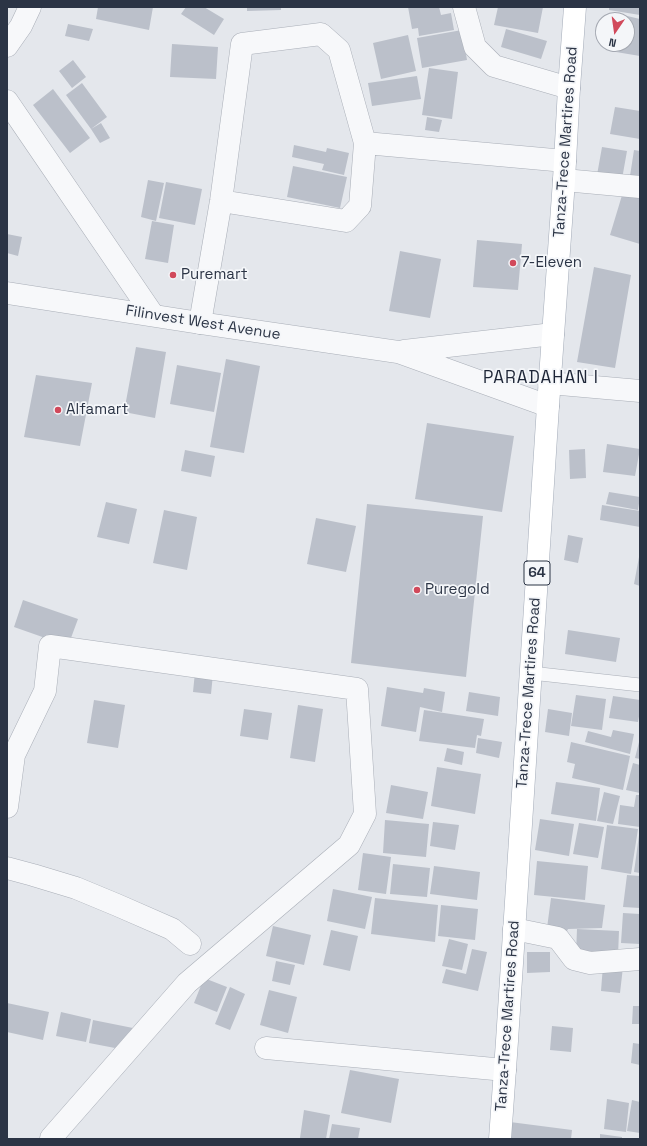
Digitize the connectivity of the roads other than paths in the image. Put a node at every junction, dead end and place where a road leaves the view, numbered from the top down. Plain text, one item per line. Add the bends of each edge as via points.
1 (30, 7) edge
2 (464, 7) edge
3 (576, 7) edge
4 (7, 46) edge
5 (569, 88) junction
6 (7, 101) edge
7 (365, 143) junction
8 (564, 171) junction
9 (640, 187) edge
10 (221, 201) junction
11 (7, 292) edge
12 (153, 315) junction
13 (200, 323) junction
14 (553, 334) junction
15 (398, 352) junction
16 (549, 382) junction
17 (640, 391) edge
18 (548, 406) junction
19 (531, 673) junction
20 (640, 686) edge
21 (7, 807) edge
22 (7, 868) edge
23 (514, 929) junction
24 (190, 944) dead end
25 (640, 958) edge
26 (266, 1048) dead end
27 (505, 1070) junction
28 (50, 1139) edge
29 (500, 1139) edge

1 - 4 street
2 - 5 street via 475,47 494,66
3 - 5 main road, Tanza-Trece Martires Road / 64
5 - 8 main road, Tanza-Trece Martires Road / 64
6 - 12 street
7 - 8 street
7 - 10 street via 360,206 346,221
7 - 10 street via 339,50 321,34 242,44
8 - 9 street
8 - 14 main road, Tanza-Trece Martires Road / 64
10 - 13 street
11 - 12 street, Filinvest West Avenue
12 - 13 street, Filinvest West Avenue
13 - 15 street, Filinvest West Avenue
14 - 15 street, Filinvest West Avenue
14 - 16 main road, Tanza-Trece Martires Road / 64
15 - 18 street, Filinvest West Avenue
16 - 17 street
16 - 18 main road, Tanza-Trece Martires Road / 64
18 - 19 main road, Tanza-Trece Martires Road / 64
19 - 20 lane
19 - 23 main road, Tanza-Trece Martires Road / 64
21 - 28 street via 14,755 45,691 50,646 357,689 365,814 349,845 188,984
22 - 24 street via 70,886 117,905 172,929
23 - 25 street via 558,938 574,959 590,963
23 - 27 main road, Tanza-Trece Martires Road / 64
26 - 27 street
27 - 29 main road, Tanza-Trece Martires Road / 64

